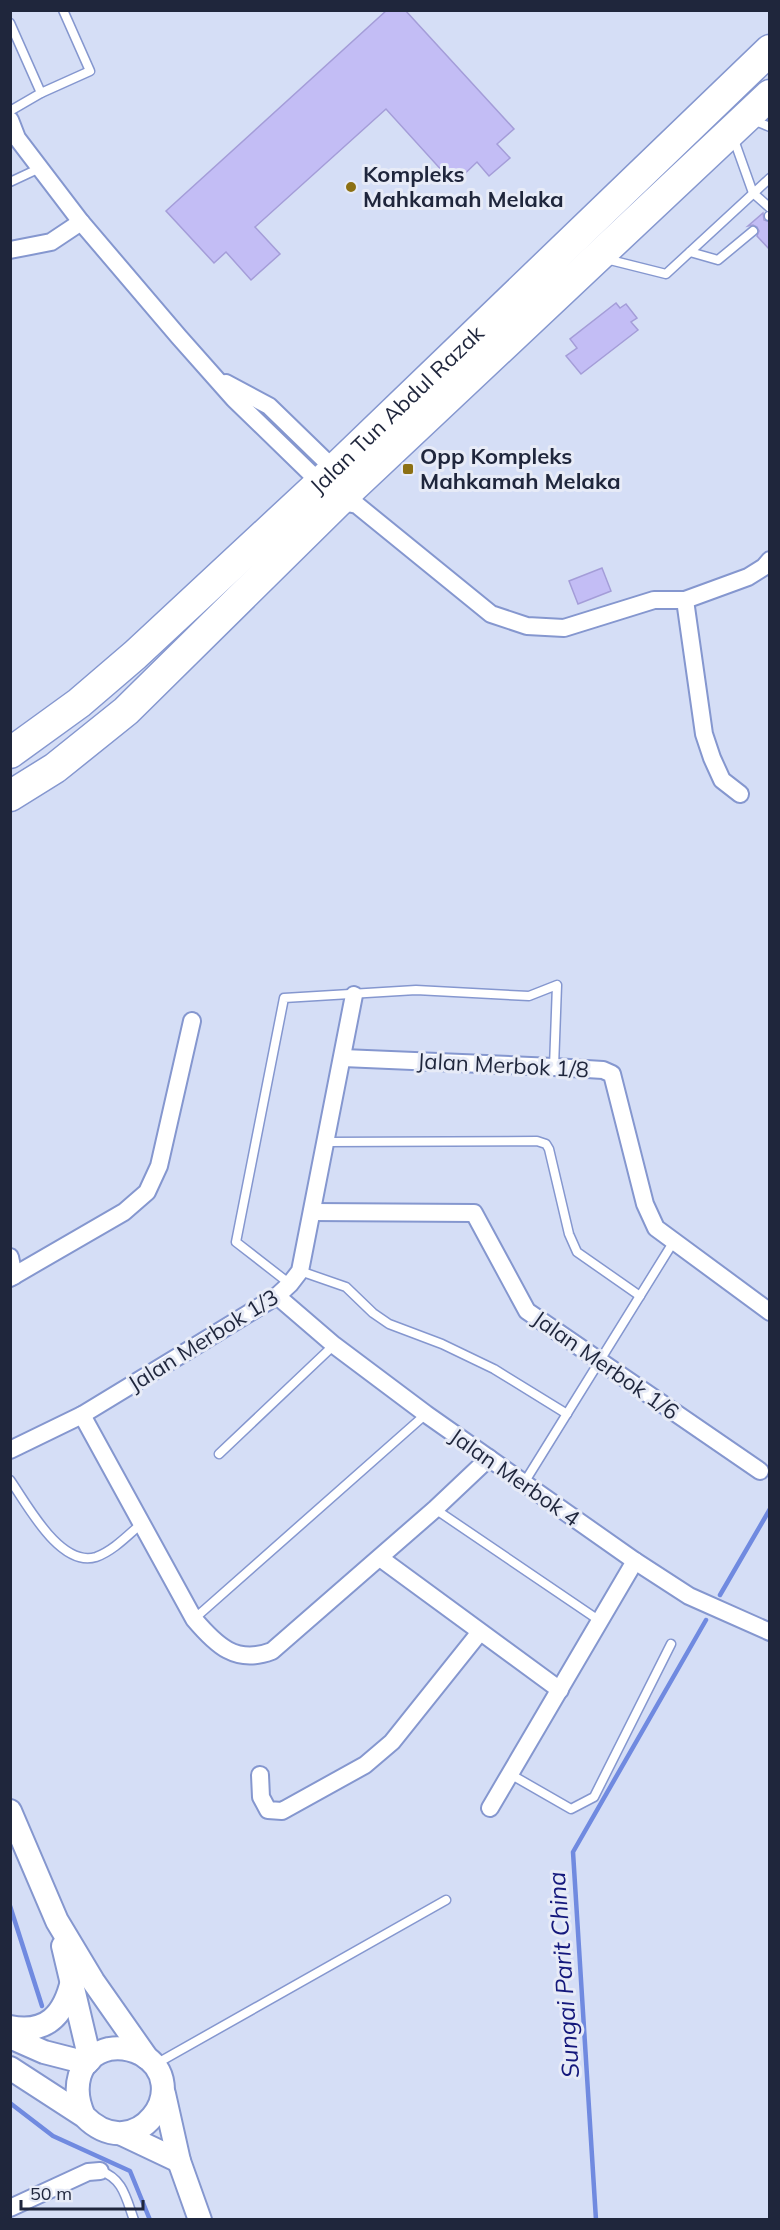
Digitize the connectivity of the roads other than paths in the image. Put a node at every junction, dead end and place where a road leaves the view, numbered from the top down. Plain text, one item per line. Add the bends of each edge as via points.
1 (63, 10) edge
2 (10, 22) edge
3 (770, 50) edge
4 (40, 93) junction
5 (770, 95) edge
6 (10, 111) edge
7 (10, 120) edge
8 (749, 125) edge
9 (40, 168) junction
10 (770, 178) edge
11 (10, 182) edge
12 (753, 193) junction
13 (770, 208) edge
14 (81, 222) junction
15 (753, 231) dead end
16 (10, 250) edge
17 (690, 252) junction
18 (599, 257) junction
19 (214, 377) junction
20 (340, 489) junction
21 (770, 560) edge
22 (685, 600) junction
23 (10, 753) edge
24 (740, 794) dead end
25 (10, 796) edge
26 (354, 995) junction
27 (192, 1021) dead end
28 (343, 1058) junction
29 (554, 1066) junction
30 (326, 1142) junction
31 (312, 1212) junction
32 (674, 1241) junction
33 (10, 1257) edge
34 (12, 1277) edge
35 (295, 1278) junction
36 (277, 1296) junction
37 (640, 1296) junction
38 (770, 1312) edge
39 (334, 1345) junction
40 (600, 1361) junction
41 (426, 1414) junction
42 (567, 1414) junction
43 (82, 1415) junction
44 (10, 1450) edge
45 (219, 1454) dead end
46 (489, 1458) junction
47 (760, 1471) dead end
48 (10, 1480) edge
49 (524, 1483) junction
50 (435, 1509) junction
51 (141, 1524) junction
52 (380, 1558) junction
53 (635, 1561) junction
54 (194, 1619) junction
55 (600, 1621) junction
56 (480, 1632) junction
57 (770, 1632) edge
58 (670, 1644) dead end
59 (560, 1690) junction
60 (510, 1774) junction
61 (260, 1775) dead end
62 (490, 1808) dead end
63 (10, 1811) edge
64 (446, 1900) dead end
65 (57, 1922) junction
66 (72, 1981) junction
67 (10, 2027) edge
68 (10, 2037) edge
69 (88, 2062) junction
70 (10, 2068) edge
71 (154, 2069) junction
72 (84, 2116) junction
73 (122, 2134) junction
74 (179, 2161) junction
75 (100, 2170) joint
76 (10, 2208) edge
77 (134, 2220) edge
78 (200, 2220) edge

1 - 4 lane via 90,71
2 - 4 lane
3 - 20 highway, Jalan Tun Abdul Razak
4 - 6 lane
5 - 8 highway, Jalan Tun Abdul Razak
7 - 9 street via 17,138
8 - 12 lane
8 - 18 highway, Jalan Tun Abdul Razak
9 - 11 lane
9 - 14 street
10 - 12 lane
12 - 13 lane
12 - 17 lane
14 - 16 street via 51,242
14 - 19 street
15 - 17 lane via 718,260
17 - 18 lane via 666,274
18 - 20 highway, Jalan Tun Abdul Razak
19 - 20 street via 234,399
19 - 20 street via 269,406
20 - 22 street via 491,614 527,626 564,628 654,600
20 - 23 highway, Jalan Tun Abdul Razak via 79,703
20 - 25 highway, Jalan Tun Abdul Razak via 126,711 55,768
21 - 22 street via 748,577
22 - 24 street via 704,734 723,780
26 - 28 street, Jalan Merbok 1/3
26 - 29 lane via 416,990 529,996 557,985
26 - 35 lane via 284,998 236,1242
27 - 34 street via 159,1166 147,1192 124,1212
28 - 29 street, Jalan Merbok 1/8
28 - 30 street, Jalan Merbok 1/3
29 - 32 street, Jalan Merbok 1/8 via 612,1074 649,1217 656,1228
30 - 31 street, Jalan Merbok 1/3
30 - 37 lane via 546,1144 577,1252
31 - 35 street, Jalan Merbok 1/3
31 - 40 street, Jalan Merbok 1/6 via 474,1213 527,1311
32 - 37 lane
32 - 38 street, Jalan Merbok 1/8
33 - 34 street
35 - 36 street, Jalan Merbok 1/3
35 - 42 lane via 345,1287 389,1324 494,1370
36 - 39 street, Jalan Merbok 4
36 - 43 street, Jalan Merbok 1/3
37 - 40 lane
39 - 41 street, Jalan Merbok 4
39 - 45 lane
40 - 42 lane
40 - 47 street, Jalan Merbok 1/6
41 - 46 street, Jalan Merbok 4
41 - 54 lane
42 - 49 lane
43 - 44 street, Jalan Merbok 1/3
43 - 51 street
46 - 49 street, Jalan Merbok 4
46 - 50 street
48 - 51 lane via 51,1539 81,1557 106,1552
49 - 53 street, Jalan Merbok 4
50 - 52 street
50 - 55 lane
51 - 54 street
52 - 54 street via 272,1651 256,1657 224,1648
52 - 56 street
53 - 55 street
53 - 57 street, Jalan Merbok 4 via 689,1596
55 - 59 street
56 - 59 street
56 - 61 street via 392,1742 365,1765 282,1811 268,1809 261,1797
58 - 60 lane via 594,1797 571,1809
59 - 60 street
60 - 62 street
63 - 65 main road
64 - 71 lane
65 - 66 main road
65 - 71 main road
66 - 67 main road via 60,2014 33,2028
66 - 69 main road
68 - 69 main road via 44,2052
69 - 71 main road via 109,2049 122,2048 135,2051
69 - 72 main road via 76,2089
70 - 72 main road
71 - 73 main road via 162,2098 158,2112 136,2131
71 - 74 main road
72 - 73 main road via 94,2126
73 - 74 main road
74 - 78 main road
75 - 76 street
75 - 77 lane via 120,2182

